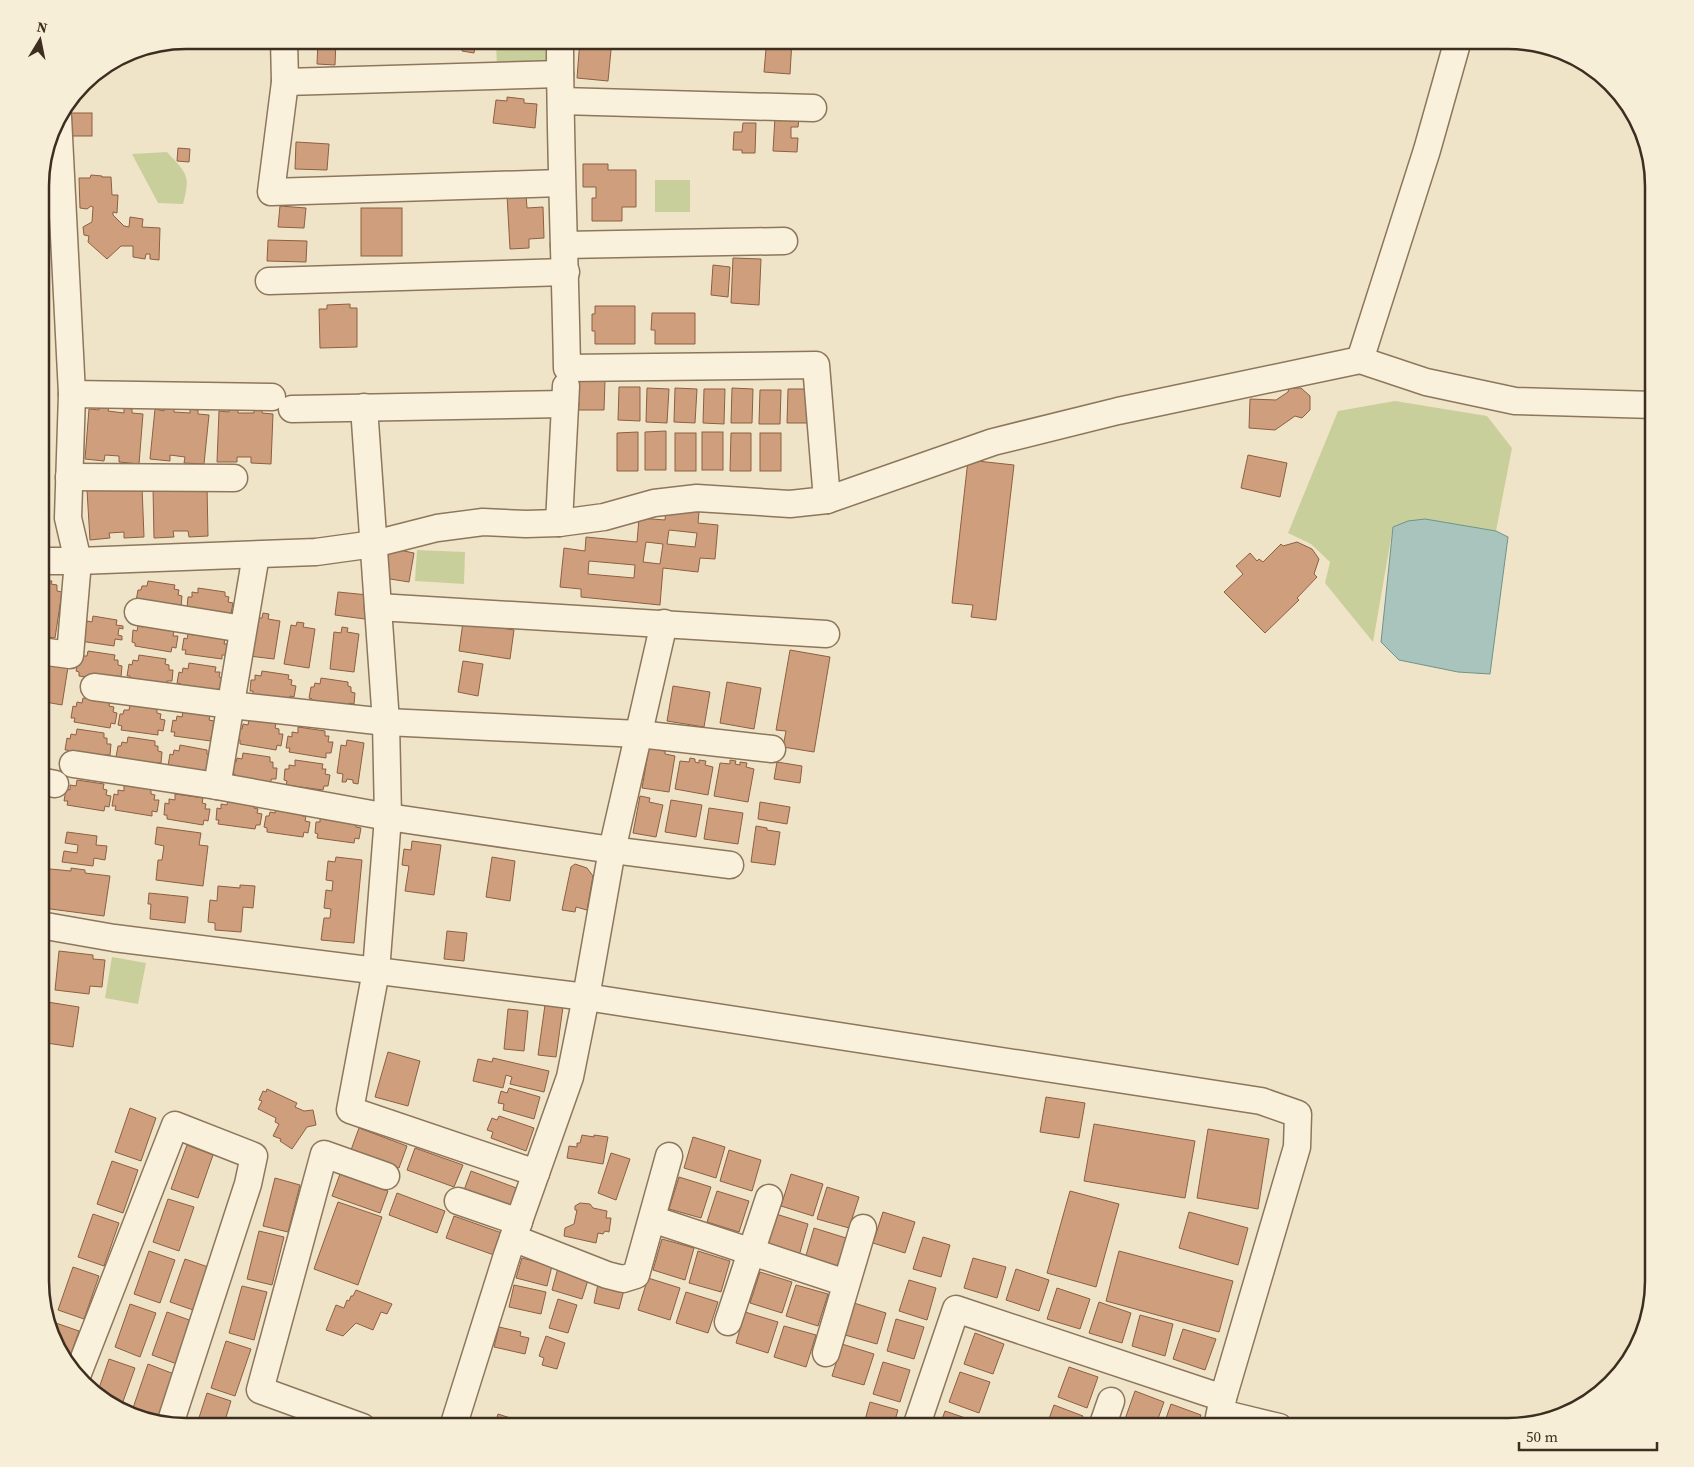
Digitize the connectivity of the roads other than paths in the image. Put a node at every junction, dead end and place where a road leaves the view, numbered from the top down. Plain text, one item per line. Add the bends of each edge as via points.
1 (284, 49) edge
2 (560, 49) edge
3 (1455, 49) edge
4 (560, 74) junction
5 (285, 82) junction
6 (561, 101) junction
7 (813, 108) dead end
8 (53, 149) edge
9 (561, 183) junction
10 (784, 241) dead end
11 (564, 246) junction
12 (566, 272) junction
13 (269, 281) dead end
14 (1360, 360) junction
15 (567, 368) junction
16 (72, 394) junction
17 (565, 404) junction
18 (1645, 405) edge
19 (364, 407) junction
20 (69, 477) junction
21 (234, 478) dead end
22 (827, 500) junction
23 (559, 523) junction
24 (374, 544) junction
25 (256, 555) junction
26 (49, 561) edge
27 (78, 561) junction
28 (378, 607) junction
29 (138, 612) dead end
30 (664, 623) junction
31 (243, 630) junction
32 (826, 634) dead end
33 (49, 652) edge
34 (94, 687) dead end
35 (231, 705) junction
36 (386, 722) junction
37 (638, 734) junction
38 (772, 749) dead end
39 (73, 764) dead end
40 (217, 786) junction
41 (388, 817) junction
42 (612, 850) junction
43 (730, 865) dead end
44 (49, 927) edge
45 (376, 971) junction
46 (586, 997) junction
47 (669, 1156) dead end
48 (536, 1173) junction
49 (386, 1176) dead end
50 (769, 1198) dead end
51 (458, 1201) dead end
52 (652, 1219) junction
53 (863, 1228) dead end
54 (516, 1230) junction
55 (751, 1252) junction
56 (846, 1283) junction
57 (728, 1322) dead end
58 (826, 1353) dead end
59 (80, 1368) edge
60 (1111, 1401) dead end
61 (1220, 1413) edge
62 (172, 1417) edge
63 (320, 1418) edge
64 (456, 1418) edge
65 (919, 1418) edge
66 (1105, 1418) edge
67 (1241, 1418) edge

1 - 5 street
2 - 4 street
3 - 14 street
4 - 5 street
4 - 6 street
5 - 9 street via 271,192
6 - 7 street
6 - 9 street
8 - 16 street
9 - 11 street
10 - 11 street
11 - 12 street
12 - 13 street
12 - 15 street
14 - 18 street via 1426,382 1515,401
14 - 22 street via 1118,411 993,442
15 - 17 street
15 - 22 street via 816,365
16 - 19 street
16 - 20 street
17 - 19 street
17 - 23 street
19 - 24 street
20 - 21 street
20 - 27 street via 68,518
22 - 23 street via 790,504 697,498 654,503 604,517
23 - 24 street via 482,522 436,528
24 - 25 street via 316,552
24 - 28 street
25 - 27 street
25 - 31 street
26 - 27 street
27 - 33 street via 70,656
28 - 30 street
28 - 36 street
29 - 31 street
30 - 32 street
30 - 37 street
31 - 35 street
34 - 35 street
35 - 36 street
35 - 40 street
36 - 37 street
36 - 41 street
37 - 38 street
37 - 42 street
39 - 40 street
40 - 41 street
41 - 42 street
41 - 45 street
42 - 43 street
42 - 46 street
44 - 45 street via 114,938
45 - 46 street
45 - 48 street via 350,1110
46 - 48 street via 570,1077
46 - 61 street via 1261,1101 1298,1114 1297,1147
47 - 52 street
48 - 54 street
49 - 63 street via 324,1154 260,1390
50 - 55 street
51 - 54 street
52 - 54 street via 636,1275 624,1279 607,1275
52 - 55 street
53 - 56 street
54 - 64 street
55 - 56 street
55 - 57 street
56 - 58 street
59 - 62 street via 176,1125 254,1156 248,1184
60 - 66 street
61 - 65 street via 956,1309
61 - 67 street

